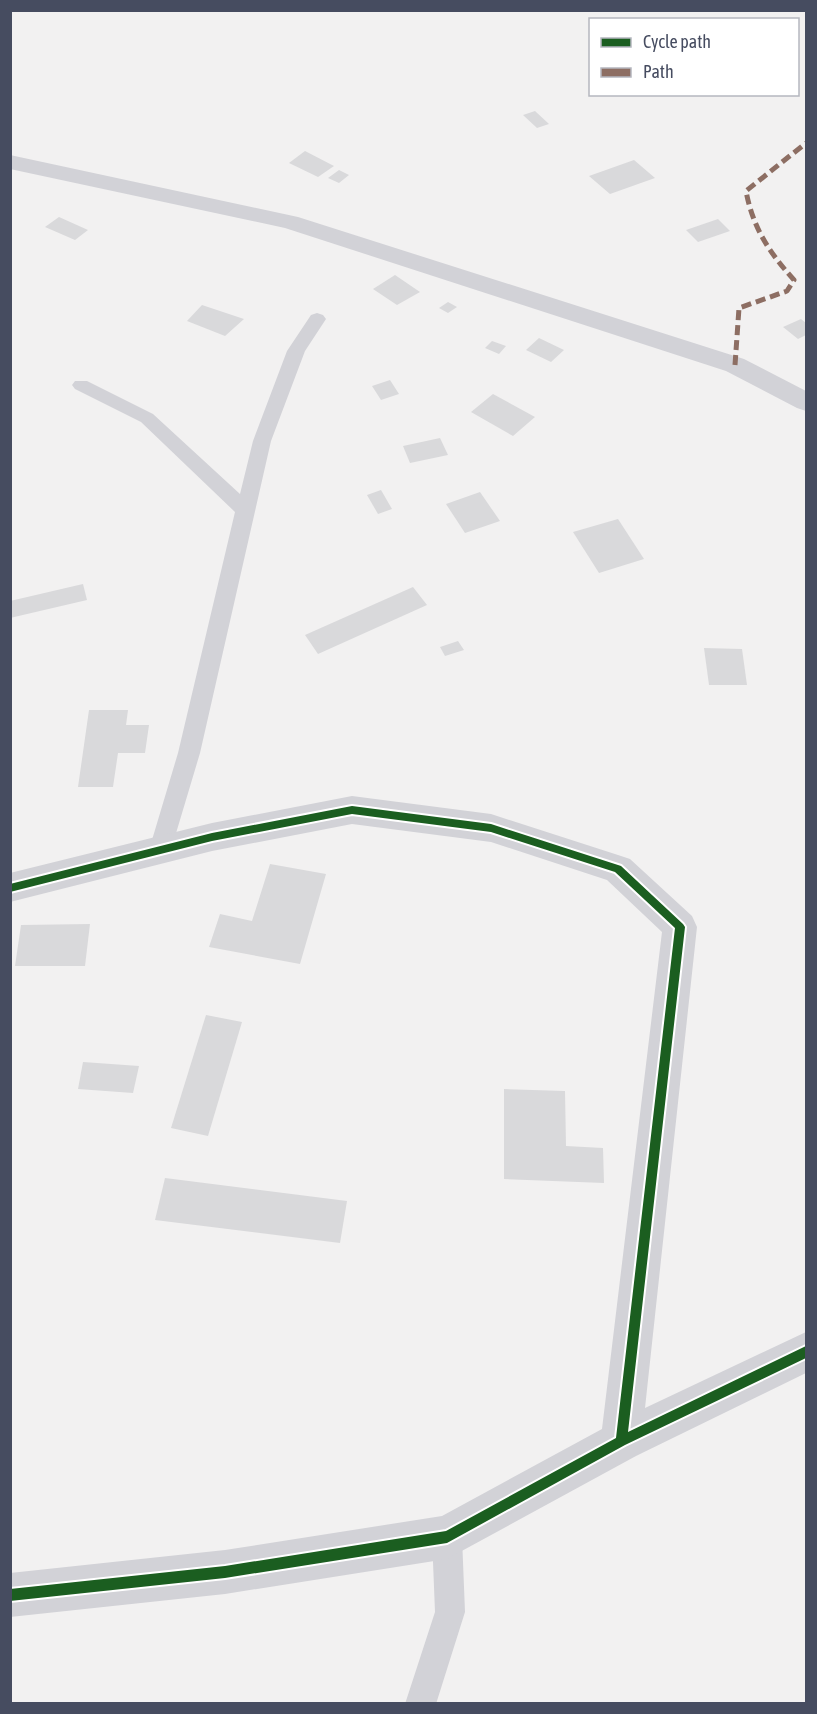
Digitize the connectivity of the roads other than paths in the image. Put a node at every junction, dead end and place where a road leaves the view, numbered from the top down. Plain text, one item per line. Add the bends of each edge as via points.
1 (10, 162) edge
2 (317, 319) dead end
3 (81, 385) dead end
4 (807, 402) edge
5 (245, 510) junction
6 (160, 850) junction
7 (10, 888) edge
8 (807, 1352) edge
9 (621, 1441) junction
10 (447, 1537) junction
11 (10, 1595) edge
12 (420, 1704) edge

1 - 4 street via 290,222 735,365
2 - 5 lane via 296,351 269,421
3 - 5 lane via 147,418
5 - 6 lane via 189,753
6 - 7 street
6 - 9 street via 352,810 491,828 618,869 680,927
8 - 9 street
9 - 10 street
10 - 11 street via 225,1572
10 - 12 lane via 450,1612

